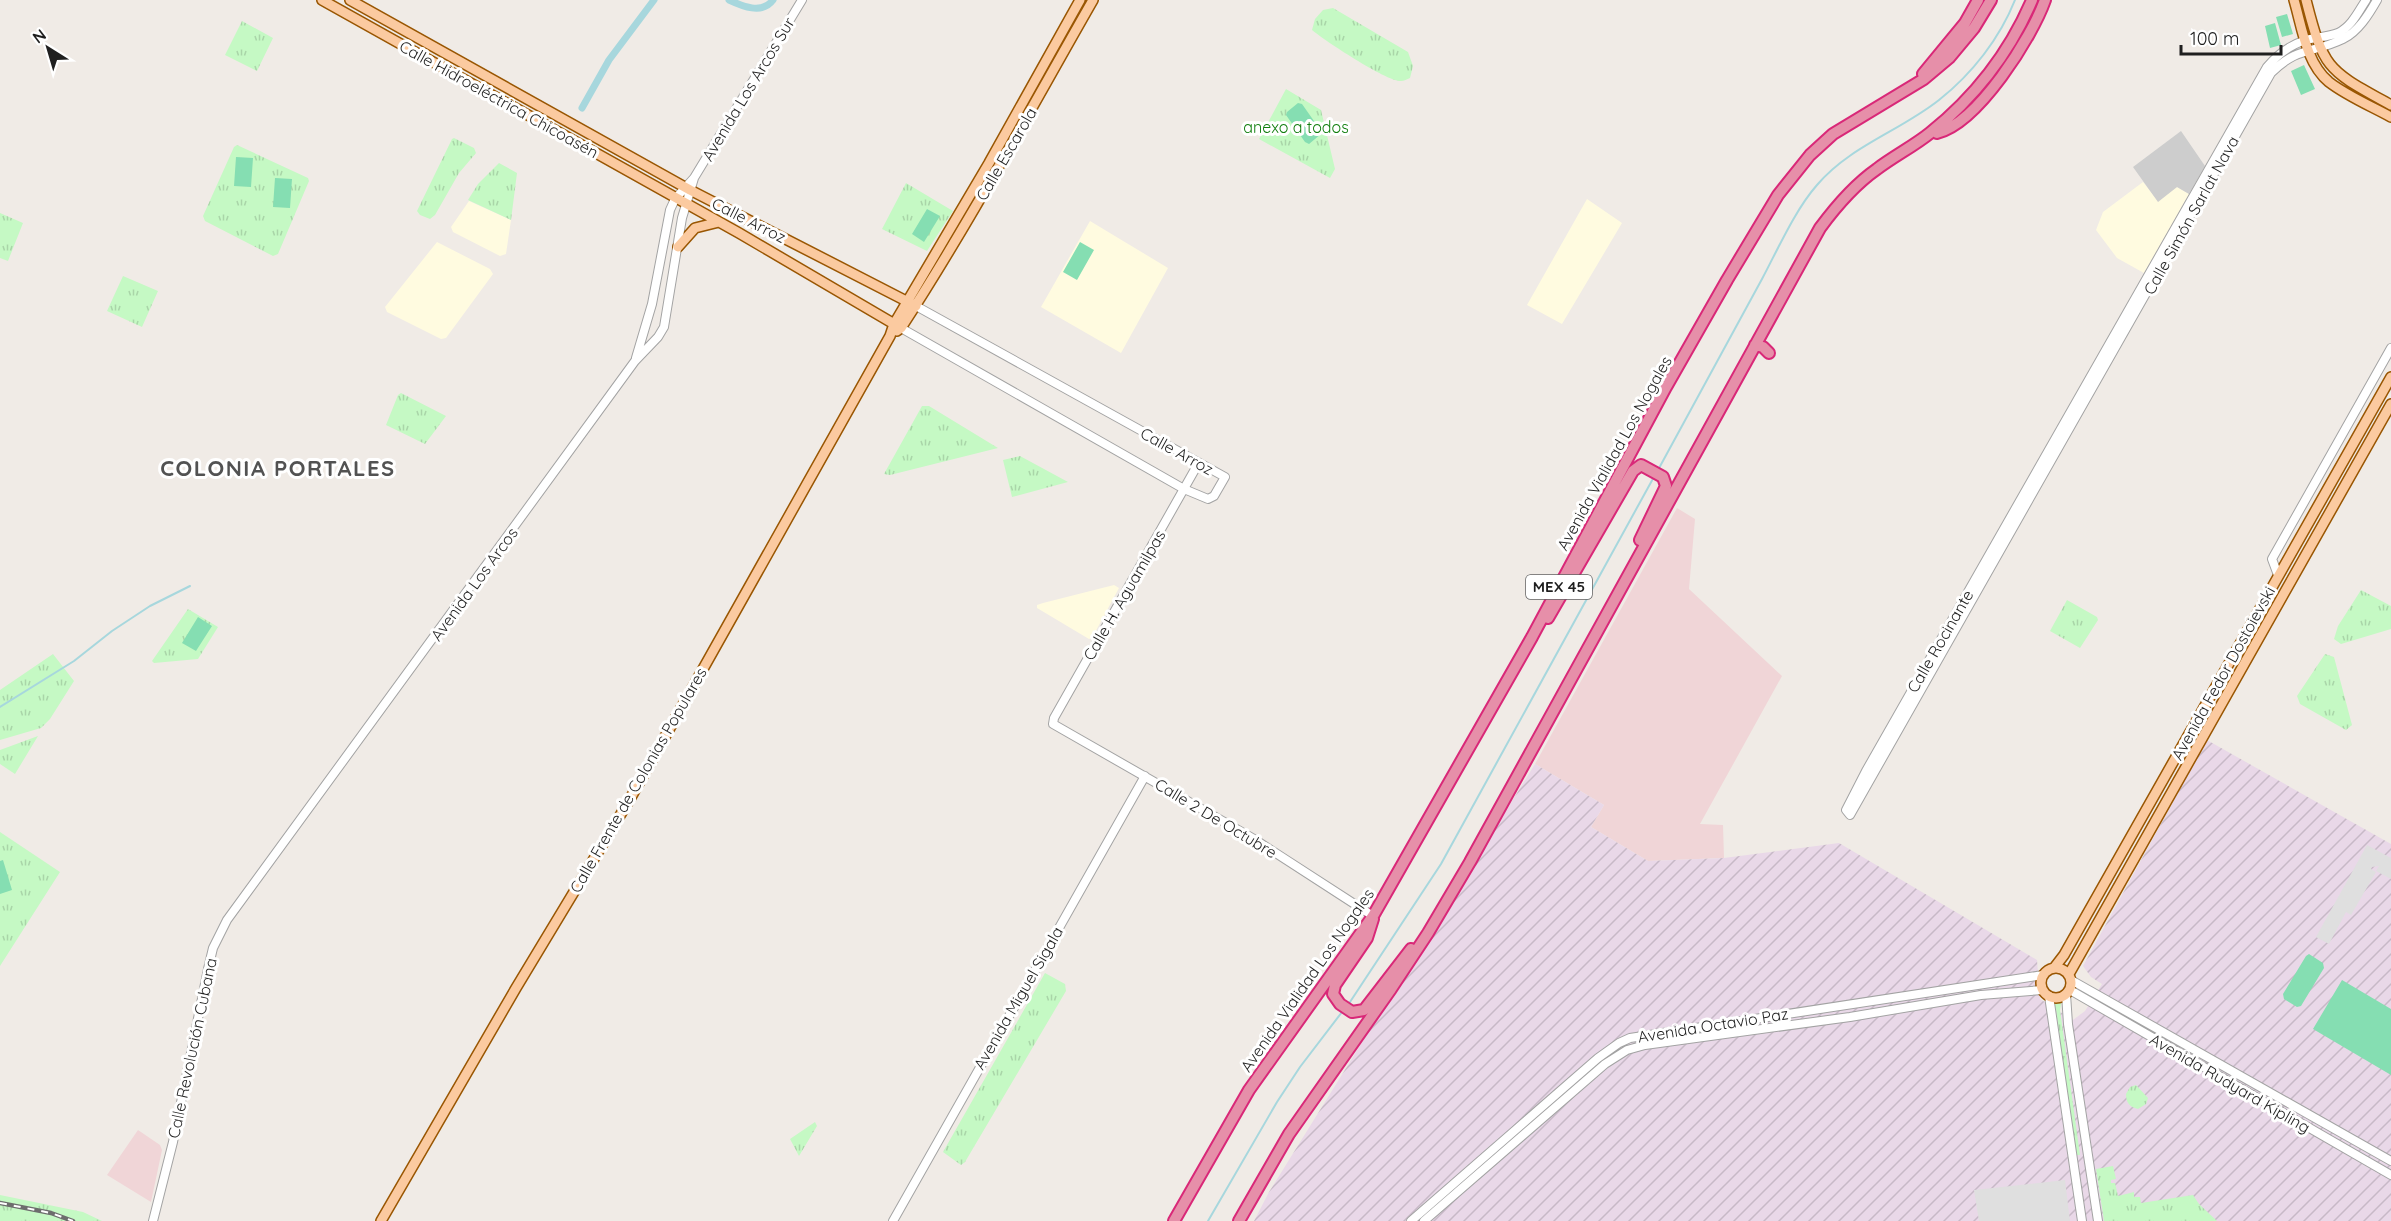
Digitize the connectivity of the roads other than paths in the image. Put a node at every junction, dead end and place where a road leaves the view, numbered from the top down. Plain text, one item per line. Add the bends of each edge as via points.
1 (322, 0) edge
2 (350, 0) edge
3 (802, 0) edge
4 (1080, 0) edge
5 (1093, 0) edge
6 (1978, 0) edge
7 (1991, 0) edge
8 (2032, 0) edge
9 (2046, 0) edge
10 (2294, 0) edge
11 (2306, 0) edge
12 (2366, 0) edge
13 (2377, 0) edge
14 (2312, 44) junction
15 (1910, 88) junction
16 (2391, 105) edge
17 (2391, 117) edge
18 (1928, 135) junction
19 (687, 189) junction
20 (675, 199) junction
21 (685, 204) junction
22 (719, 222) junction
23 (678, 248) junction
24 (912, 303) junction
25 (898, 326) junction
26 (1755, 345) junction
27 (2391, 348) edge
28 (1769, 353) dead end
29 (635, 361) junction
30 (2391, 377) edge
31 (2391, 404) edge
32 (1198, 464) junction
33 (2042, 472) joint
34 (1184, 489) junction
35 (2278, 575) junction
36 (1532, 637) junction
37 (1584, 656) junction
38 (1055, 726) joint
39 (1145, 776) junction
40 (311, 805) joint
41 (1848, 814) dead end
42 (1373, 916) junction
43 (1428, 933) junction
44 (2054, 968) junction
45 (2043, 975) junction
46 (2069, 984) junction
47 (2046, 993) junction
48 (2391, 1161) edge
49 (2391, 1175) edge
50 (155, 1218) edge
51 (381, 1221) edge
52 (893, 1221) edge
53 (1174, 1221) edge
54 (1239, 1221) edge
55 (1411, 1221) edge
56 (1424, 1221) edge
57 (2082, 1221) edge
58 (2098, 1221) edge

1 - 20 main road, Calle Hidroeléctrica Chicoasén
2 - 19 main road, Calle Hidroeléctrica Chicoasén
3 - 19 street, Avenida Los Arcos Sur
4 - 24 main road, Calle Escarola
5 - 24 main road, Calle Escarola via 1018,136
6 - 15 highway via 1965,23
7 - 15 highway, Avenida Vialidad Los Nogales / MEX 45 via 1949,58
8 - 18 highway, MEX 45 via 2007,51 1986,81
9 - 18 highway via 2027,39 1984,98 1942,132
10 - 14 main road
11 - 14 main road
12 - 14 street, Calle Simón Sarlat Nava via 2353,21 2339,33
13 - 14 street, Calle Simón Sarlat Nava via 2360,25 2345,38
14 - 16 main road via 2340,76
14 - 17 main road via 2320,72 2329,82
14 - 33 street, Calle Simón Sarlat Nava via 2278,55 2267,67 2146,277
15 - 36 highway, Avenida Vialidad Los Nogales / MEX 45 via 1833,134 1810,154 1778,195 1671,378
18 - 26 highway, MEX 45 via 1877,169 1836,206
19 - 20 street, Avenida Los Arcos
19 - 21 street, Avenida Los Arcos
19 - 24 main road, Calle Arroz
20 - 21 main road, Calle Arroz
20 - 29 street, Avenida Los Arcos
21 - 22 main road, Calle Arroz
21 - 23 street, Avenida Los Arcos
22 - 23 main road via 695,228
22 - 25 main road, Calle Arroz
23 - 29 street, Avenida Los Arcos via 664,327
24 - 25 main road, Calle Frente de Colonias Populares
24 - 32 street, Calle Arroz
25 - 34 street, Calle Arroz
25 - 51 main road, Calle Frente de Colonias Populares via 630,799
26 - 28 highway
26 - 37 highway, MEX 45
27 - 35 street via 2272,559
29 - 40 street, Avenida Los Arcos
30 - 35 main road, Avenida Fedor Dostoievski
31 - 46 main road, Avenida Fedor Dostoievski
32 - 34 street, Calle H. Aguamilpas
32 - 34 street, Calle Arroz via 1225,477 1219,488 1208,499
33 - 41 street, Calle Rocinante
34 - 38 street, Calle H. Aguamilpas via 1054,718
35 - 44 main road, Avenida Fedor Dostoievski
36 - 37 highway via 1556,607 1633,471 1642,465 1663,477 1665,491 1604,606
36 - 42 highway, Avenida Vialidad Los Nogales / MEX 45
37 - 43 highway, MEX 45
38 - 39 street, Calle 2 De Octubre
39 - 42 street, Calle 2 De Octubre via 1254,839
39 - 52 street, Avenida Miguel Sigala
40 - 50 street, Calle Revolución Cubana via 227,920 213,948
42 - 43 highway via 1367,938 1335,985 1334,998 1352,1012 1364,1010 1399,963
42 - 53 highway, Avenida Vialidad Los Nogales / MEX 45 via 1249,1090
43 - 54 highway, MEX 45 via 1289,1134
44 - 45 main road
44 - 46 main road via 2062,969
45 - 47 main road
45 - 55 street, Avenida Octavio Paz via 1630,1038 1598,1058
46 - 47 main road via 2058,998
46 - 48 street, Avenida Rudyard Kipling
46 - 49 street, Avenida Rudyard Kipling
46 - 58 street via 2068,1024
47 - 56 street, Avenida Octavio Paz via 1981,995 1627,1050 1605,1064
47 - 57 street

